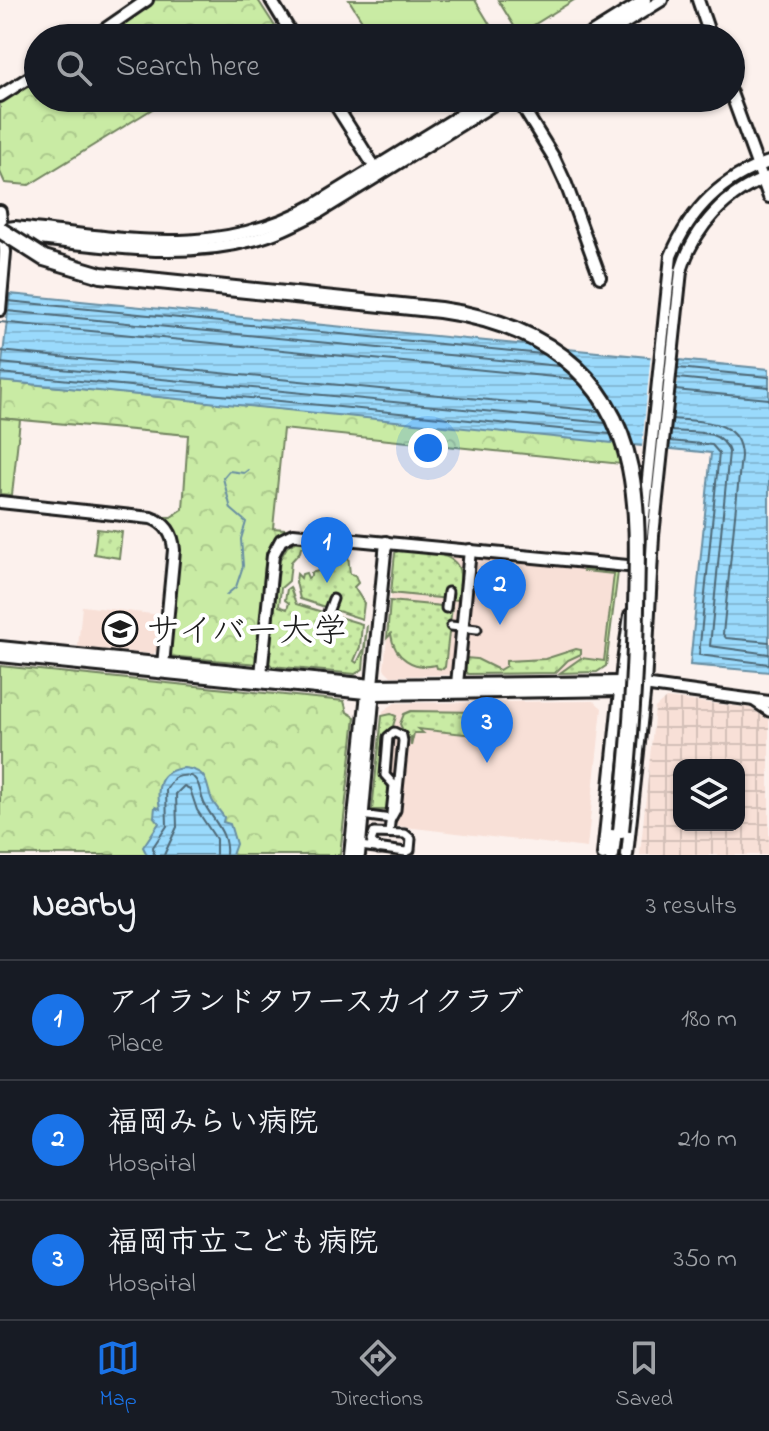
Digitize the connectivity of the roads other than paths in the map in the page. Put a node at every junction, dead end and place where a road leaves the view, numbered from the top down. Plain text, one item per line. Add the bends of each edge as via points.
1 (271, 0) edge
2 (645, 0) edge
3 (662, 0) edge
4 (698, 0) edge
5 (139, 2) edge
6 (110, 24) edge
7 (286, 24) edge
8 (606, 24) edge
9 (623, 24) edge
10 (706, 24) edge
11 (24, 81) edge
12 (0, 96) edge
13 (340, 112) edge
14 (467, 112) edge
15 (480, 112) edge
16 (526, 112) edge
17 (738, 112) edge
18 (769, 162) edge
19 (757, 166) junction
20 (378, 172) junction
21 (765, 178) edge
22 (769, 197) edge
23 (0, 211) edge
24 (2, 235) edge
25 (600, 277) dead end
26 (672, 297) junction
27 (0, 310) edge
28 (0, 502) edge
29 (649, 517) junction
30 (386, 542) junction
31 (470, 550) junction
32 (638, 567) junction
33 (448, 592) dead end
34 (333, 599) dead end
35 (446, 608) dead end
36 (327, 615) dead end
37 (451, 626) dead end
38 (477, 629) dead end
39 (0, 647) edge
40 (0, 656) edge
41 (163, 665) junction
42 (261, 675) junction
43 (457, 684) junction
44 (620, 686) junction
45 (645, 686) junction
46 (371, 691) junction
47 (752, 701) junction
48 (769, 702) edge
49 (769, 712) edge
50 (401, 768) junction
51 (385, 772) junction
52 (358, 815) junction
53 (391, 819) junction
54 (617, 831) junction
55 (389, 833) junction
56 (378, 849) junction
57 (359, 851) edge
58 (350, 855) edge
59 (603, 855) edge
60 (611, 855) edge
61 (619, 855) edge
62 (627, 855) edge

1 - 7 street
2 - 8 street
3 - 9 street
4 - 10 street
5 - 6 street
11 - 12 street
13 - 20 street
14 - 20 street
15 - 20 street
16 - 25 street via 566,184
17 - 19 street
18 - 19 street
19 - 21 street
19 - 26 street via 717,189 691,217 671,256
20 - 24 street via 293,225 226,245 157,250
21 - 22 street
21 - 26 street via 719,207 703,226
23 - 24 street
24 - 27 street
24 - 54 highway, bridge via 44,258 101,275 487,318 538,339 579,371 615,423 634,490 636,657
26 - 29 street
28 - 41 street via 151,518 166,525 174,550
29 - 32 street
29 - 45 street
30 - 31 street
30 - 42 street via 305,533 281,540 273,555
30 - 46 street
31 - 32 street
31 - 43 street
32 - 44 street
33 - 35 street
34 - 36 street
37 - 38 street
39 - 41 street
40 - 46 street
41 - 42 street
42 - 46 street
43 - 44 street
43 - 46 street
44 - 45 street
44 - 46 street
44 - 59 street
45 - 47 street
45 - 62 street
46 - 52 street
47 - 48 street
47 - 49 street
50 - 51 street
50 - 51 street via 402,736 394,732 388,737
50 - 53 street
51 - 53 street via 394,785
52 - 53 street
52 - 57 street
52 - 58 street
53 - 55 street
54 - 60 highway
54 - 61 highway
55 - 56 street via 371,837
55 - 56 street via 409,836 410,850
56 - 57 street

